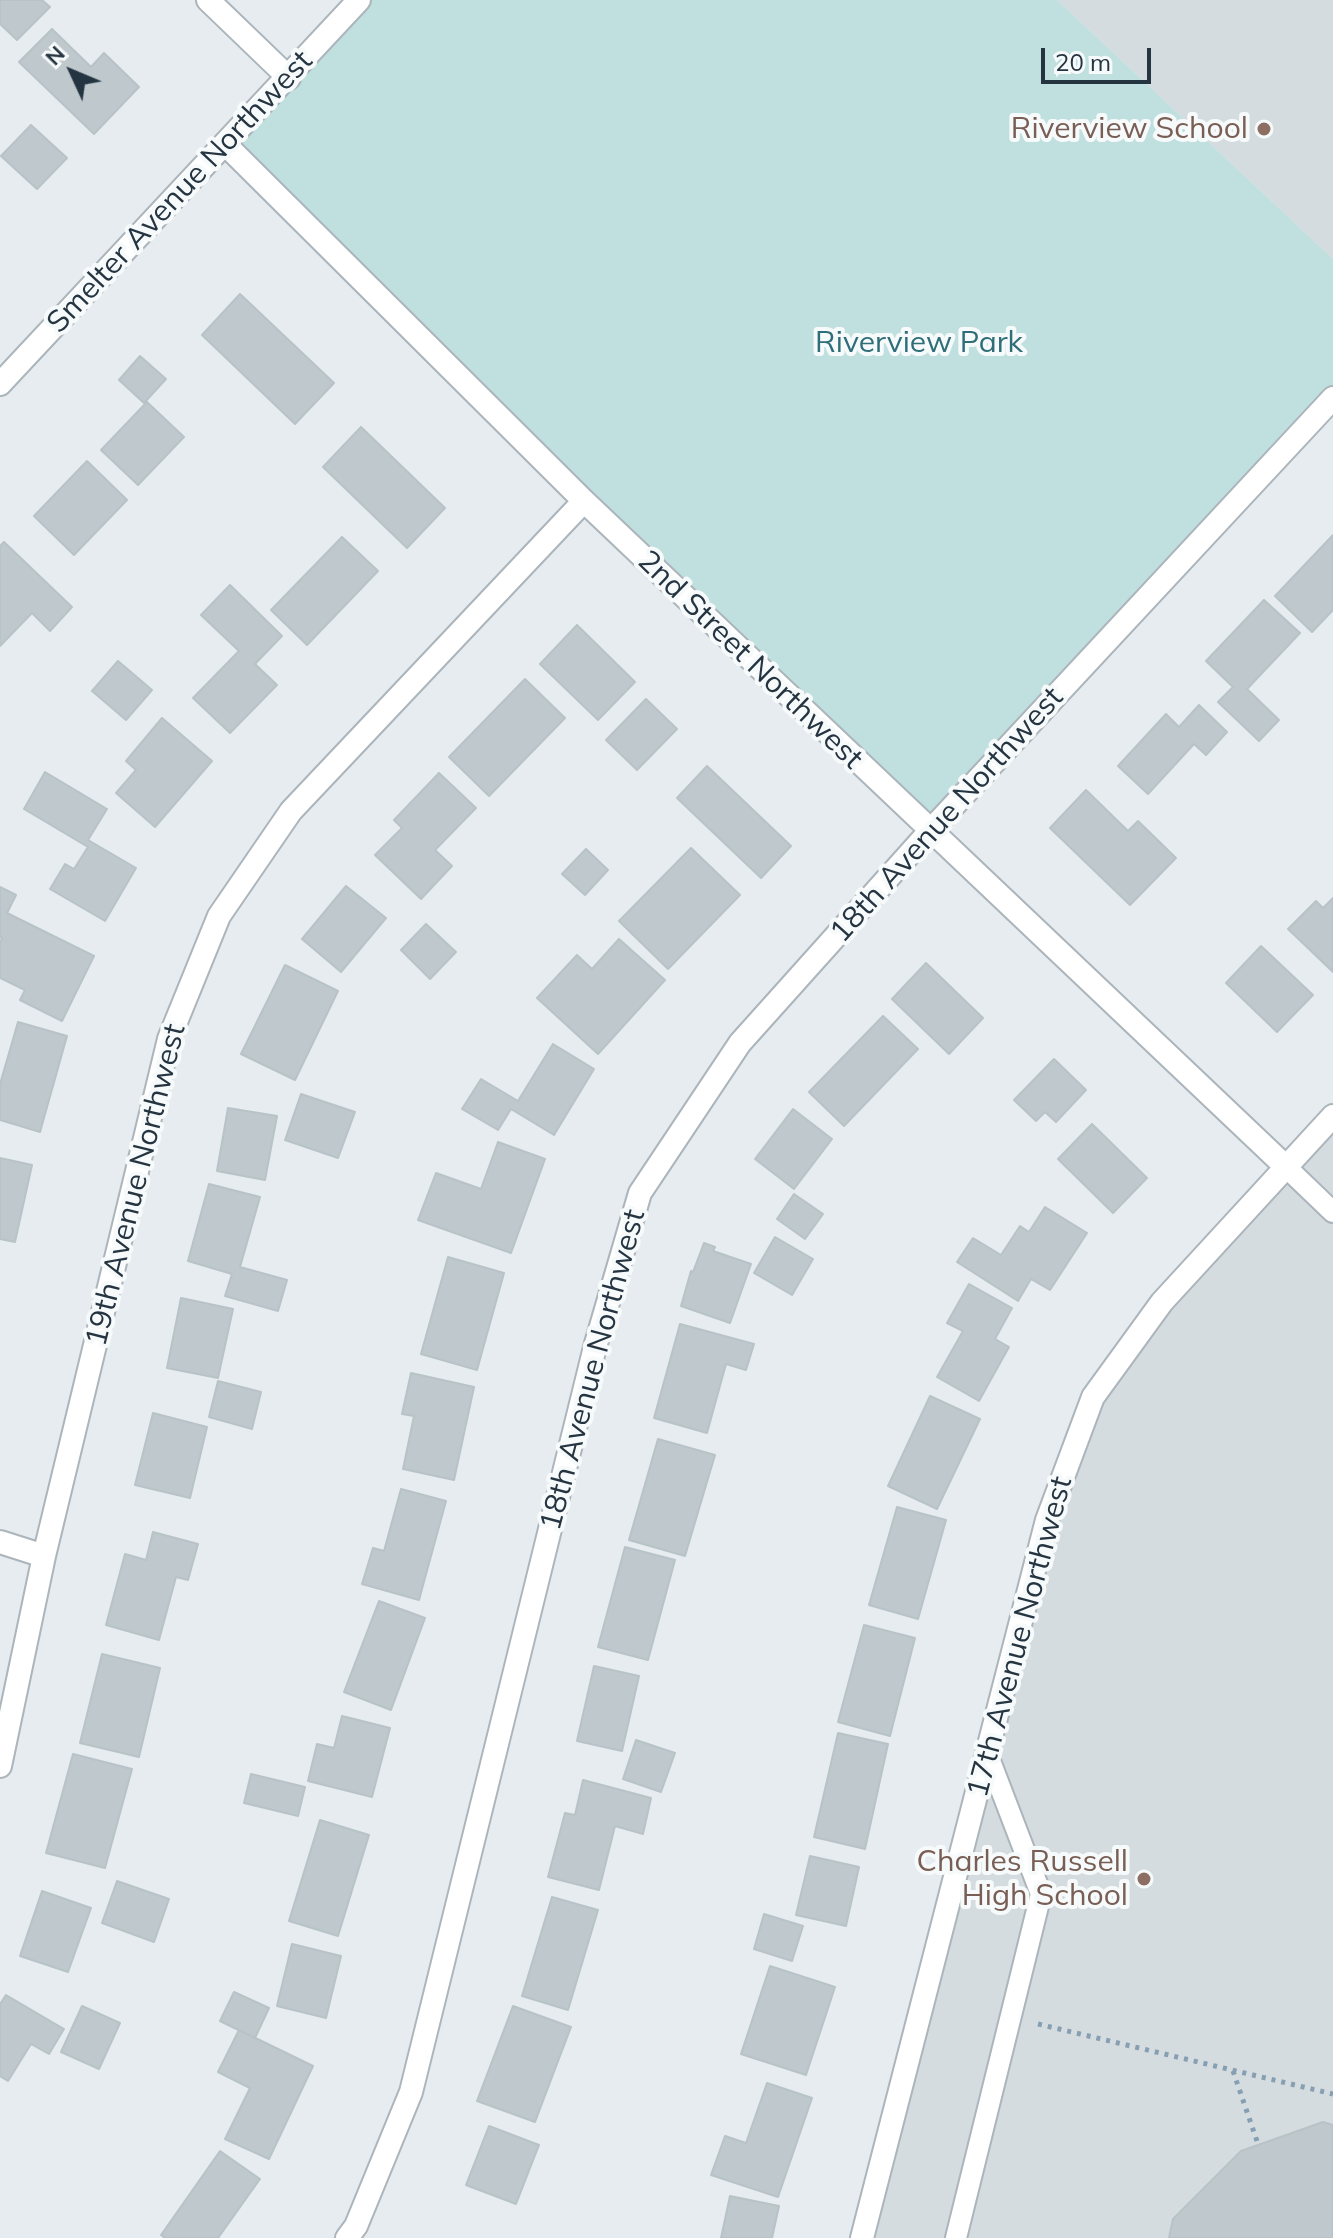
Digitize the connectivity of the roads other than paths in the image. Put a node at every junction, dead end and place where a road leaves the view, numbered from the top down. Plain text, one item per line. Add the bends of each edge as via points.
1 (208, 0) edge
2 (359, 0) edge
3 (289, 78) junction
4 (225, 144) junction
5 (0, 384) edge
6 (1333, 398) edge
7 (584, 501) junction
8 (930, 831) junction
9 (1333, 1116) edge
10 (1285, 1166) junction
11 (1333, 1212) edge
12 (0, 1542) edge
13 (44, 1556) junction
14 (987, 1753) junction
15 (0, 1766) edge
16 (347, 2238) edge
17 (862, 2238) edge
18 (956, 2238) edge

1 - 3 street
2 - 3 street, Smelter Avenue Northwest
3 - 4 street, Smelter Avenue Northwest
4 - 5 street, Smelter Avenue Northwest
4 - 7 street, 2nd Street Northwest
6 - 8 street, 18th Avenue Northwest
7 - 8 street, 2nd Street Northwest
7 - 13 street, 19th Avenue Northwest via 291,811 219,916 169,1039
8 - 10 street, 2nd Street Northwest
8 - 16 street, 18th Avenue Northwest via 740,1043 640,1193 595,1347 411,2092
9 - 10 street, 17th Avenue Northwest
10 - 11 lane
10 - 14 street, 17th Avenue Northwest via 1162,1302 1093,1397 1047,1520
12 - 13 street
13 - 15 street, 19th Avenue Northwest
14 - 17 street, 17th Avenue Northwest
14 - 18 lane via 1041,1894

